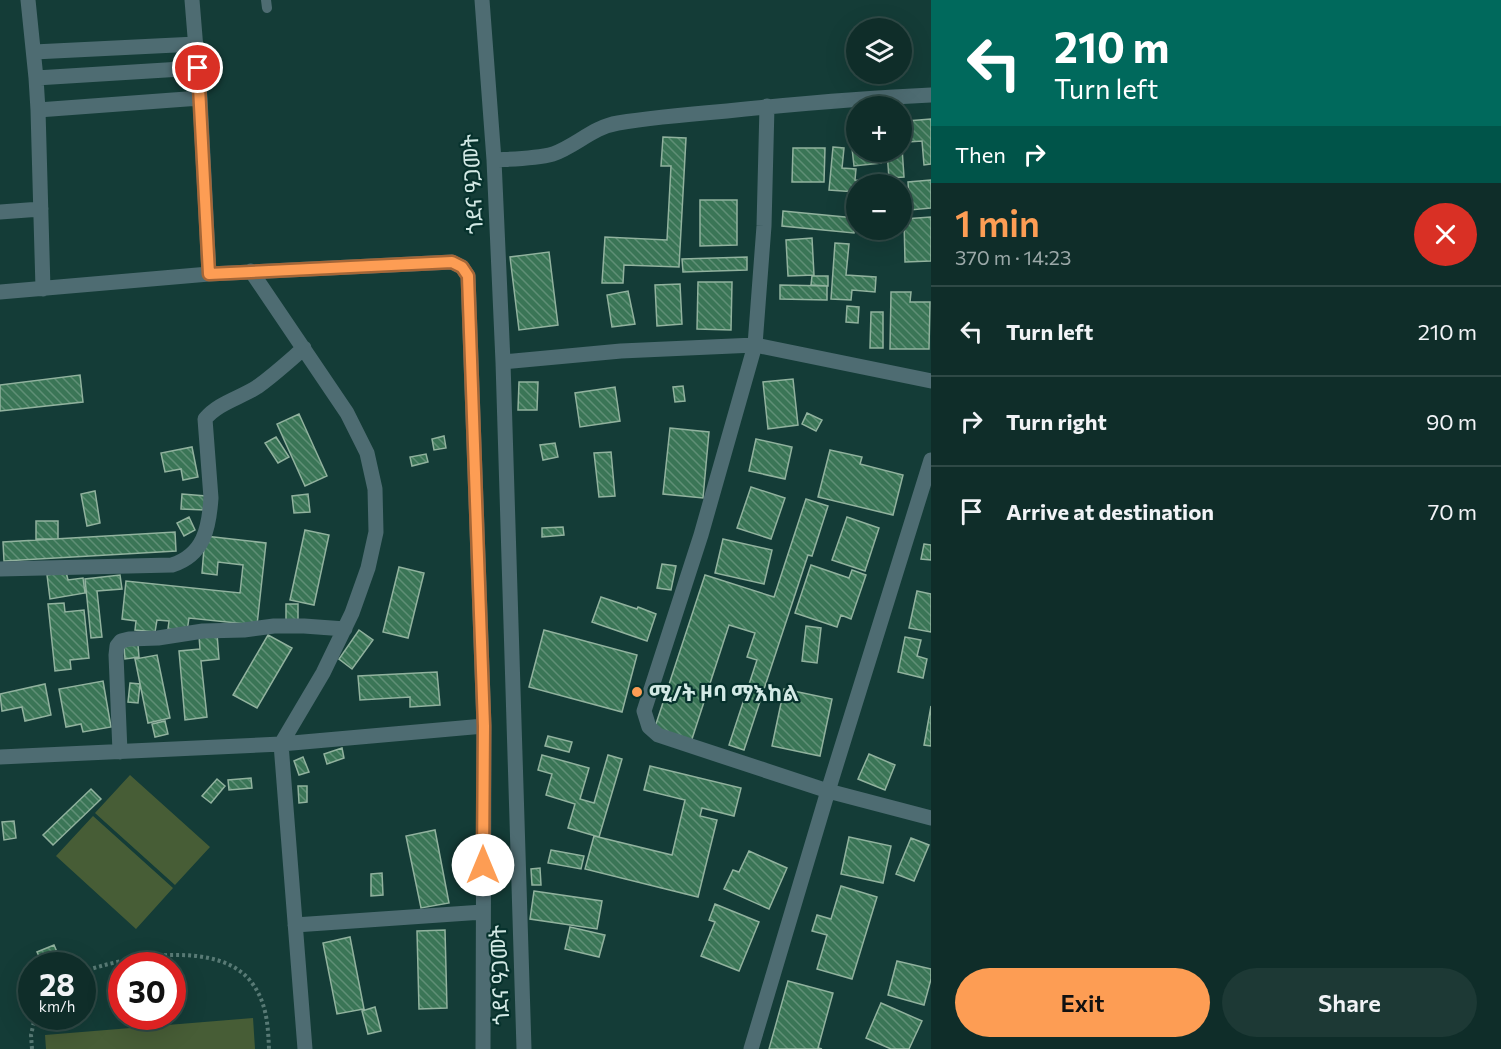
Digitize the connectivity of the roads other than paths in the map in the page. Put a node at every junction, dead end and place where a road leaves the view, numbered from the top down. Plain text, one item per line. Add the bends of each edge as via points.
1 (28, 0) edge
2 (192, 0) edge
3 (482, 0) edge
4 (196, 44) junction
5 (34, 52) junction
6 (198, 68) junction
7 (36, 78) junction
8 (931, 95) edge
9 (200, 98) junction
10 (767, 106) junction
11 (38, 110) junction
12 (494, 160) junction
13 (41, 209) junction
14 (0, 212) edge
15 (251, 271) junction
16 (209, 274) junction
17 (43, 289) junction
18 (0, 292) edge
19 (755, 345) junction
20 (304, 348) junction
21 (503, 362) junction
22 (931, 381) edge
23 (931, 460) edge
24 (0, 569) edge
25 (345, 628) junction
26 (484, 726) junction
27 (280, 744) junction
28 (120, 752) junction
29 (0, 757) edge
30 (828, 791) junction
31 (931, 818) edge
32 (483, 912) junction
33 (295, 925) junction
34 (305, 1049) edge
35 (483, 1049) edge
36 (524, 1049) edge
37 (751, 1049) edge

1 - 5 street
2 - 4 street
3 - 12 street, ጎደና ዓጋመት
4 - 5 street
4 - 6 street
5 - 7 street
6 - 7 street
6 - 9 street
7 - 11 street
8 - 10 street
9 - 11 street
9 - 16 street
10 - 12 street via 615,123 553,153
10 - 19 street via 764,226
11 - 13 street
12 - 21 street, ጎደና ዓጋመት
13 - 14 street
13 - 17 street
15 - 16 street
15 - 20 street
15 - 26 street via 452,262 468,276
16 - 17 street
17 - 18 street
19 - 21 street via 621,351
19 - 22 street
19 - 30 street via 701,535 644,711 649,727 658,735
20 - 24 street via 255,388 216,409 206,419 210,511 197,550 190,557 172,565
20 - 25 street via 347,413 367,453 375,489 376,532
21 - 36 street, ጎደና ዓጋመት
23 - 30 street
25 - 27 street
25 - 28 street via 274,626 121,641 116,655
26 - 27 street
26 - 32 street
27 - 28 street
27 - 33 street
28 - 29 street
30 - 31 street
30 - 37 street
32 - 33 street
32 - 35 street
33 - 34 street

